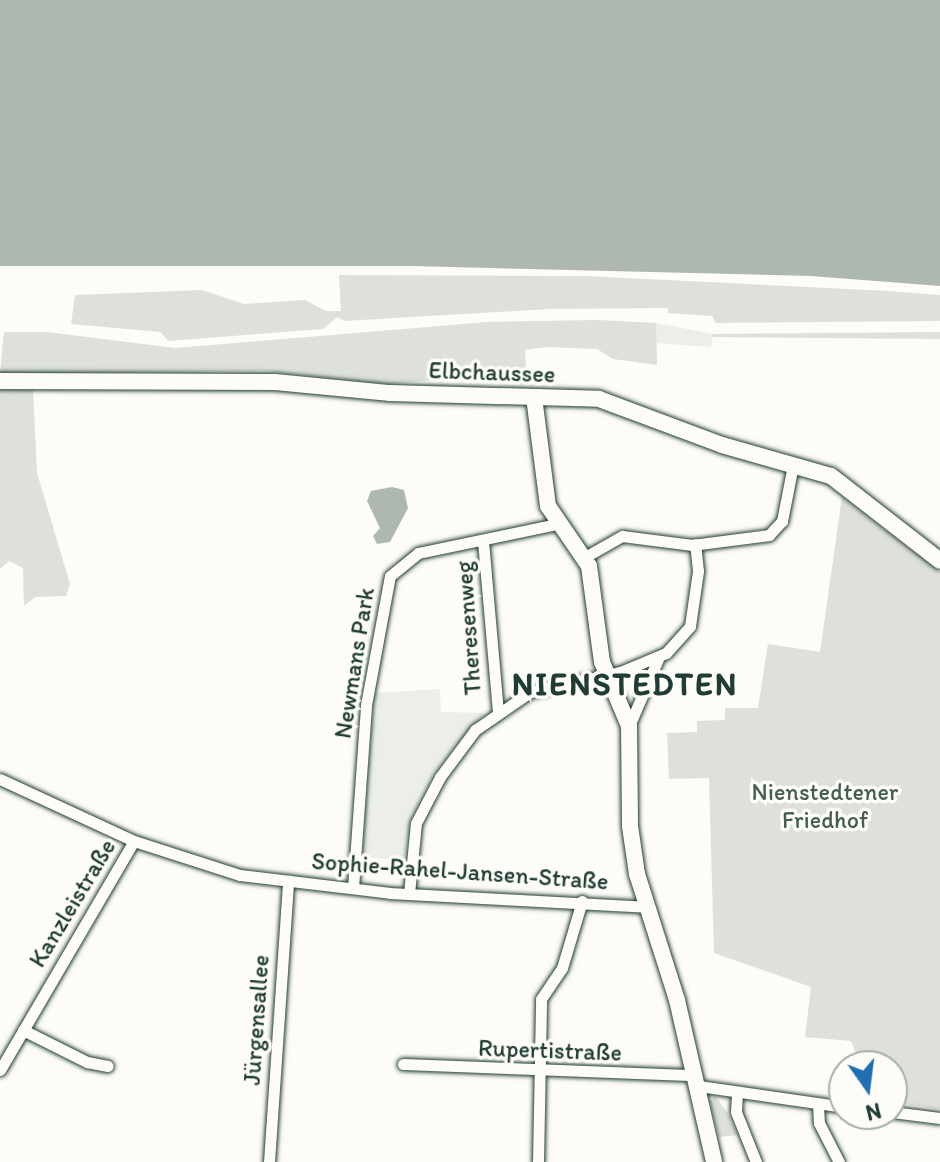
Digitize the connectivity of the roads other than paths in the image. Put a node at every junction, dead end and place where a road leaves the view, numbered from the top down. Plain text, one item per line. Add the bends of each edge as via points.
1 (0, 381) edge
2 (534, 397) junction
3 (793, 465) junction
4 (557, 524) junction
5 (483, 541) junction
6 (695, 544) junction
7 (585, 557) junction
8 (940, 561) edge
9 (658, 659) junction
10 (606, 673) junction
11 (498, 711) junction
12 (629, 726) junction
13 (0, 779) edge
14 (134, 841) junction
15 (288, 881) junction
16 (353, 888) junction
17 (409, 894) junction
18 (582, 901) junction
19 (645, 907) junction
20 (23, 1030) junction
21 (403, 1064) dead end
22 (108, 1066) dead end
23 (0, 1070) edge
24 (540, 1073) junction
25 (698, 1081) junction
26 (737, 1093) junction
27 (818, 1105) junction
28 (828, 1106) edge
29 (908, 1114) edge
30 (940, 1118) edge
31 (269, 1162) edge
32 (538, 1162) edge
33 (714, 1162) edge
34 (756, 1162) edge
35 (839, 1162) edge

1 - 2 main road, Elbchaussee via 275,382 390,393
2 - 3 main road, Elbchaussee via 608,401 704,439
2 - 4 main road via 548,506
3 - 6 street via 783,517 772,533
3 - 8 main road, Elbchaussee via 837,479
4 - 5 street, Newmans Park
4 - 7 main road
5 - 11 street, Theresenweg
5 - 16 street, Newmans Park via 418,553 387,582 366,705
6 - 7 street via 622,536
6 - 9 street via 698,571 690,626
7 - 10 main road
9 - 10 street
9 - 12 street
10 - 11 street via 530,692
10 - 12 main road
11 - 17 street via 447,767 419,816
12 - 19 main road via 630,826
13 - 14 street, Sophie-Rahel-Jansen-Straße
14 - 15 street, Sophie-Rahel-Jansen-Straße via 204,867
14 - 20 street, Kanzleistraße
15 - 16 street, Sophie-Rahel-Jansen-Straße
15 - 31 street, Jürgensallee
16 - 17 street, Sophie-Rahel-Jansen-Straße
17 - 18 street, Sophie-Rahel-Jansen-Straße
18 - 19 street, Sophie-Rahel-Jansen-Straße
18 - 24 street via 560,973 541,999
19 - 25 main road
20 - 22 street via 73,1056
20 - 23 street, Kanzleistraße
21 - 24 street, Rupertistraße
24 - 25 street, Rupertistraße
24 - 32 street
25 - 26 street, Rupertistraße
25 - 33 main road
26 - 27 street, Rupertistraße
26 - 34 street via 736,1112
27 - 28 street, Rupertistraße
27 - 35 street via 819,1123
29 - 30 street

